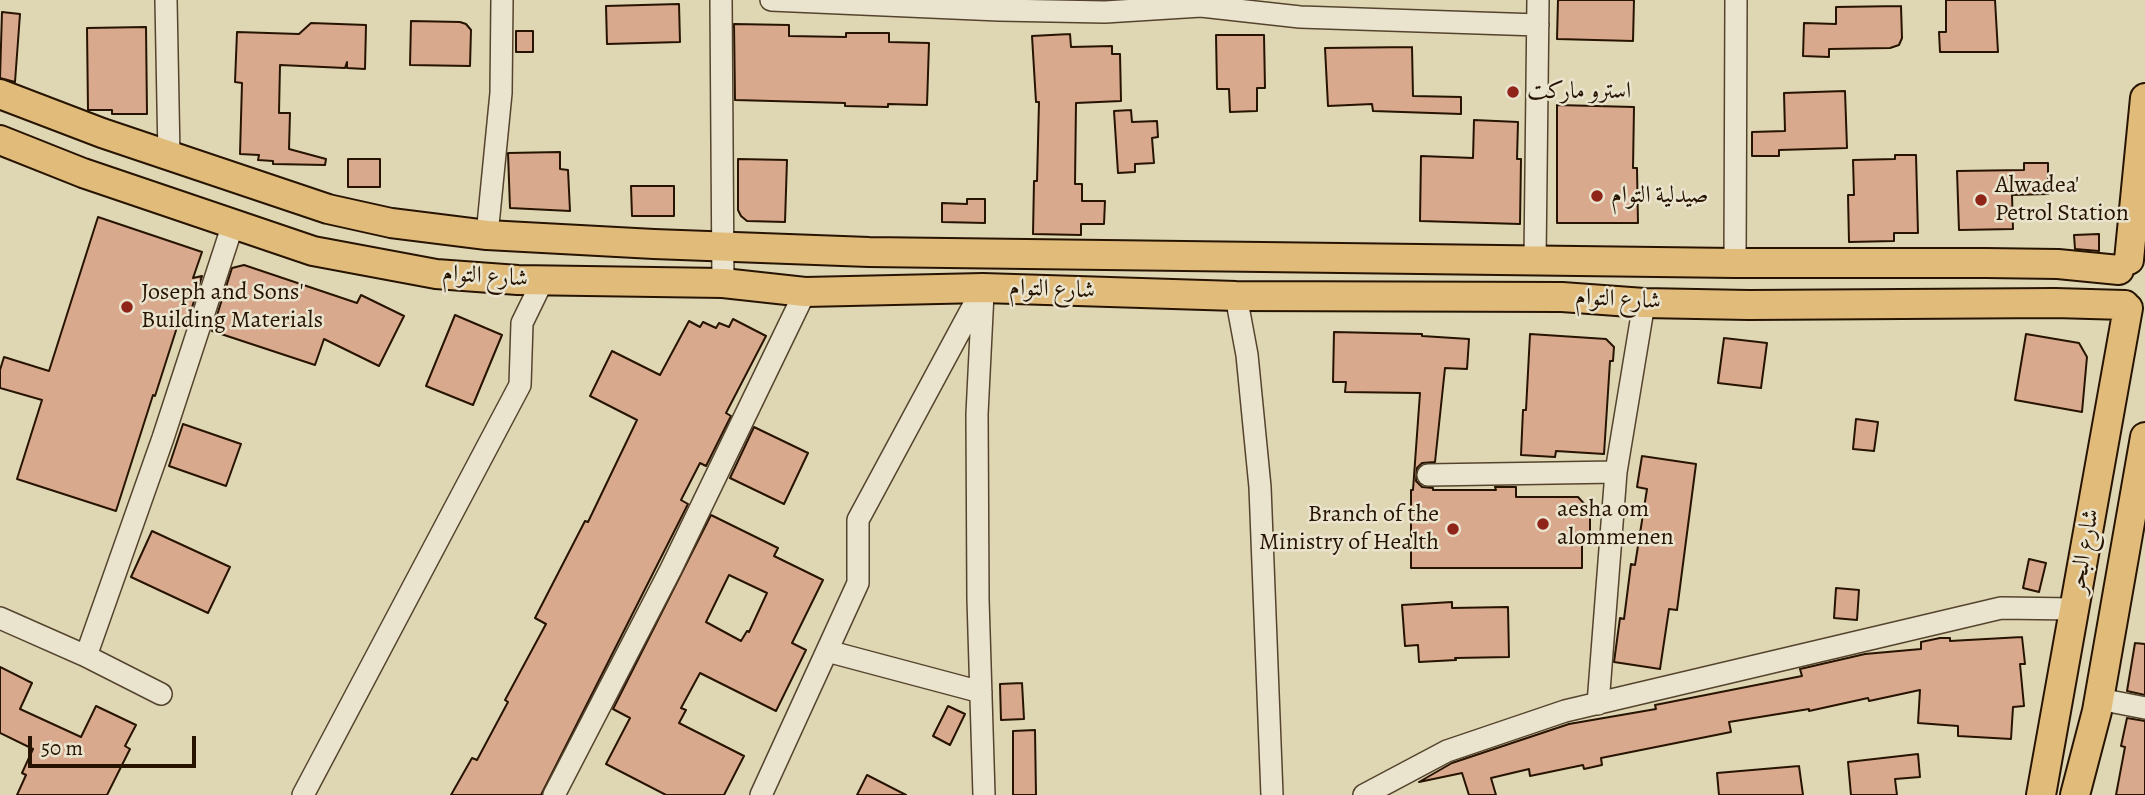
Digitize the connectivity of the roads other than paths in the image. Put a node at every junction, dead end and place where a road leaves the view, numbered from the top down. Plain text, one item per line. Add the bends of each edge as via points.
1 (166, 0) edge
2 (502, 0) edge
3 (720, 0) edge
4 (771, 0) edge
5 (1538, 0) edge
6 (1736, 0) edge
7 (1201, 3) edge
8 (1538, 25) junction
9 (0, 93) edge
10 (2145, 98) edge
11 (0, 139) edge
12 (169, 156) junction
13 (233, 224) junction
14 (487, 235) junction
15 (723, 245) junction
16 (1535, 260) junction
17 (2131, 261) edge
18 (1735, 263) junction
19 (543, 280) junction
20 (723, 283) junction
21 (983, 288) junction
22 (805, 292) junction
23 (1236, 296) junction
24 (1644, 303) junction
25 (2133, 309) edge
26 (2145, 437) edge
27 (1616, 472) junction
28 (1428, 475) dead end
29 (2075, 609) junction
30 (0, 618) edge
31 (827, 651) junction
32 (86, 656) junction
33 (981, 692) junction
34 (161, 694) dead end
35 (2099, 699) junction
36 (1598, 704) junction
37 (2145, 708) edge
38 (303, 795) edge
39 (554, 795) edge
40 (761, 795) edge
41 (984, 795) edge
42 (1272, 795) edge
43 (1364, 795) edge
44 (2041, 795) edge
45 (2076, 795) edge

1 - 12 street
2 - 14 street via 501,93
3 - 15 street
4 - 7 street via 1105,12
5 - 8 street
6 - 18 street
7 - 8 street via 1300,16
8 - 16 street
9 - 12 main road, شارع التوام
10 - 17 main road
11 - 13 main road, شارع التوام
12 - 14 main road, شارع التوام via 328,209 391,223
13 - 19 main road, شارع التوام via 313,251 396,268
13 - 32 street
14 - 15 main road, شارع التوام
15 - 16 main road, شارع التوام via 869,252
15 - 20 street
16 - 18 main road, شارع التوام
17 - 18 main road, شارع التوام
17 - 25 main road via 2116,284 2117,292
19 - 20 main road, شارع التوام
19 - 38 street via 522,323 520,385
20 - 22 main road, شارع التوام
21 - 22 main road, شارع التوام
21 - 23 main road, شارع التوام
21 - 31 street via 858,520 858,583
21 - 33 street via 977,414
22 - 39 street via 671,569
23 - 24 main road, شارع التوام via 1562,297
23 - 42 street via 1247,355 1260,487
24 - 25 main road, شارع التوام via 2055,303
24 - 27 street
25 - 29 main road, شارع البحر
26 - 35 main road, شارع البحر
27 - 28 street
27 - 36 street
29 - 36 street via 2001,608
29 - 44 main road, شارع البحر
30 - 32 street
31 - 33 street
31 - 40 street
32 - 34 street
33 - 41 street
35 - 37 street
35 - 45 main road, شارع البحر
36 - 43 street via 1447,751

